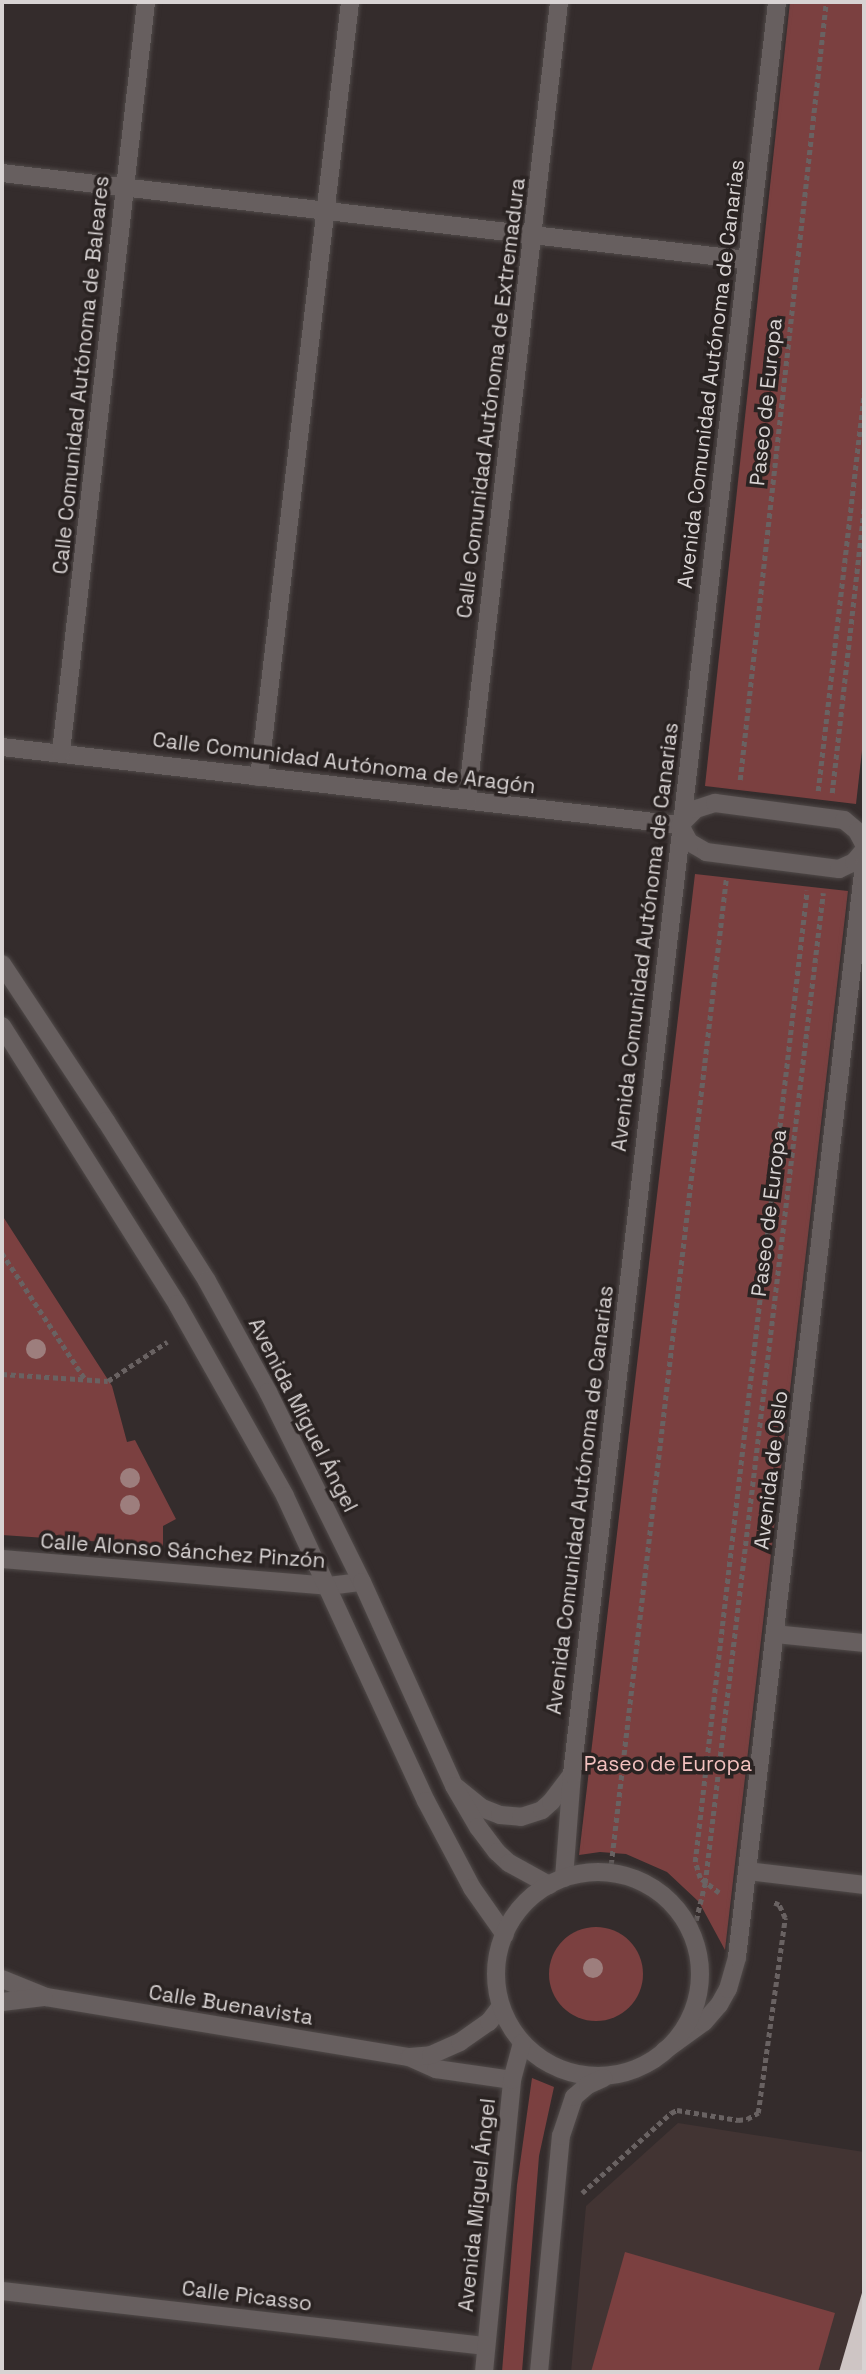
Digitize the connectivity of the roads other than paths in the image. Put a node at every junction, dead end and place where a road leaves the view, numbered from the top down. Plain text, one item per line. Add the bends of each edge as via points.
1 (146, 2) edge
2 (349, 2) edge
3 (559, 2) edge
4 (777, 2) edge
5 (2, 173) edge
6 (125, 187) junction
7 (324, 209) junction
8 (533, 235) junction
9 (747, 260) junction
10 (2, 747) edge
11 (61, 752) junction
12 (260, 777) junction
13 (467, 800) junction
14 (680, 825) junction
15 (864, 844) edge
16 (864, 850) edge
17 (864, 866) edge
18 (2, 964) edge
19 (3, 1030) edge
20 (2, 1559) edge
21 (362, 1582) junction
22 (328, 1586) junction
23 (775, 1634) junction
24 (864, 1643) edge
25 (572, 1774) junction
26 (454, 1786) junction
27 (747, 1871) junction
28 (556, 1882) junction
29 (864, 1885) edge
30 (505, 1935) junction
31 (2, 1979) edge
32 (46, 1997) junction
33 (2, 2002) edge
34 (501, 2006) junction
35 (522, 2043) junction
36 (664, 2051) junction
37 (409, 2057) junction
38 (610, 2075) junction
39 (512, 2080) junction
40 (2, 2291) edge
41 (486, 2346) junction
42 (484, 2372) edge
43 (539, 2372) edge

1 - 6 street, Calle Comunidad Autónoma de Baleares
2 - 7 street
3 - 8 street, Calle Comunidad Autónoma de Extremadura
4 - 9 street, Avenida Comunidad Autónoma de Canarias
5 - 6 street
6 - 7 street
6 - 11 street, Calle Comunidad Autónoma de Baleares
7 - 8 street
7 - 12 street
8 - 9 street
8 - 13 street, Calle Comunidad Autónoma de Extremadura
9 - 14 street, Avenida Comunidad Autónoma de Canarias
10 - 11 street, Calle Comunidad Autónoma de Aragón
11 - 12 street, Calle Comunidad Autónoma de Aragón
12 - 13 street, Calle Comunidad Autónoma de Aragón
13 - 14 street, Calle Comunidad Autónoma de Aragón
14 - 15 street via 696,809 715,803 844,820
14 - 16 street via 690,842 706,852 839,869 854,862
14 - 25 street, Avenida Comunidad Autónoma de Canarias
17 - 23 street, Avenida de Oslo
18 - 21 street, Avenida Miguel Ángel via 207,1282 268,1392
19 - 22 street via 190,1327 285,1496
20 - 22 street, Calle Alonso Sánchez Pinzón
21 - 22 street, Calle Alonso Sánchez Pinzón
21 - 26 street, Avenida Miguel Ángel
22 - 30 street via 426,1801 471,1888
23 - 24 street
23 - 27 street, Avenida de Oslo
25 - 26 street via 542,1810 521,1817 482,1808
25 - 28 street, Avenida Comunidad Autónoma de Canarias
26 - 28 street, Avenida Miguel Ángel via 497,1852 515,1867
27 - 29 street
27 - 36 street, Avenida de Oslo via 737,1957 724,1996 704,2022
28 - 30 street via 522,1906
28 - 36 street via 594,1872 640,1882 666,1899 692,1937 699,1968 696,1999 684,2028
30 - 34 street via 496,1970
31 - 32 street, Calle Buenavista
32 - 33 street, Calle Buenavista
32 - 37 street, Calle Buenavista
34 - 35 street
34 - 37 street, Calle Buenavista via 489,2022 460,2042 431,2055
35 - 38 street via 562,2070
35 - 39 street, Avenida Miguel Ángel
36 - 38 street via 639,2067
37 - 39 street, Calle Buenavista via 436,2069
38 - 43 street via 574,2096 563,2126
39 - 41 street, Avenida Miguel Ángel
40 - 41 street, Calle Picasso
41 - 42 street, Avenida Miguel Ángel

